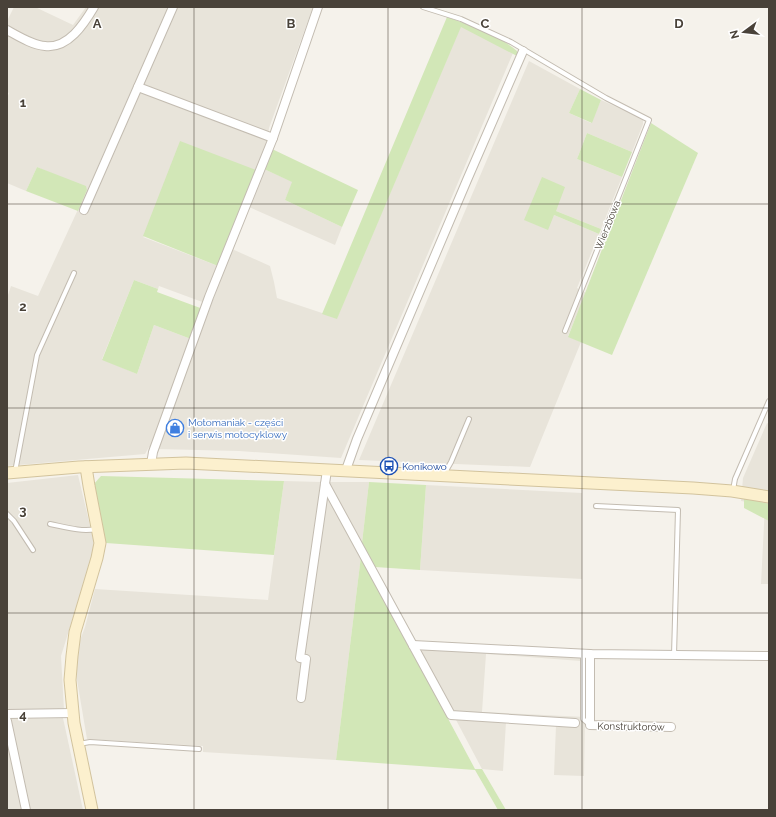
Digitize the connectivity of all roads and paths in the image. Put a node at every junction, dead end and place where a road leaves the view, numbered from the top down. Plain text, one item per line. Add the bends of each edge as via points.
1 (94, 7) edge
2 (173, 7) edge
3 (318, 7) edge
4 (423, 7) edge
5 (7, 30) edge
6 (523, 51) junction
7 (138, 87) junction
8 (273, 138) junction
9 (84, 210) dead end
10 (74, 273) dead end
11 (565, 331) dead end
12 (769, 401) edge
13 (469, 419) dead end
14 (152, 464) junction
15 (86, 467) junction
16 (327, 470) junction
17 (347, 471) junction
18 (11, 473) edge
19 (446, 476) junction
20 (325, 484) junction
21 (732, 491) junction
22 (769, 497) edge
23 (596, 506) dead end
24 (7, 514) edge
25 (50, 524) dead end
26 (98, 528) junction
27 (33, 550) dead end
28 (413, 646) junction
29 (587, 654) junction
30 (674, 655) junction
31 (769, 656) edge
32 (302, 698) dead end
33 (73, 713) junction
34 (7, 714) edge
35 (7, 721) edge
36 (574, 723) dead end
37 (671, 727) dead end
38 (78, 744) junction
39 (199, 749) dead end
40 (26, 810) edge
41 (92, 810) edge

1 - 5 street via 73,36 59,44 44,46
2 - 7 street
3 - 8 street
4 - 6 lane via 461,19 511,42
6 - 11 lane, Wierzbowa via 649,120
6 - 17 street via 357,438
7 - 8 street
7 - 9 street
8 - 14 street via 209,297 153,452
10 - 18 lane via 37,355 16,461
12 - 21 lane
13 - 19 lane
14 - 15 main road
14 - 16 main road
15 - 18 main road
15 - 26 main road
16 - 17 main road
16 - 20 street
17 - 19 main road
19 - 21 main road
20 - 28 street
20 - 32 street via 300,658 306,659
21 - 22 main road
23 - 30 lane via 678,510
24 - 27 lane
25 - 26 lane via 71,529
26 - 33 main road via 100,551 75,632 70,680
28 - 29 street
28 - 36 street via 451,715
29 - 30 street
29 - 37 street, Konstruktorów via 590,725
30 - 31 street
33 - 34 street
33 - 38 main road
35 - 40 street
38 - 39 lane via 90,742
38 - 41 main road

